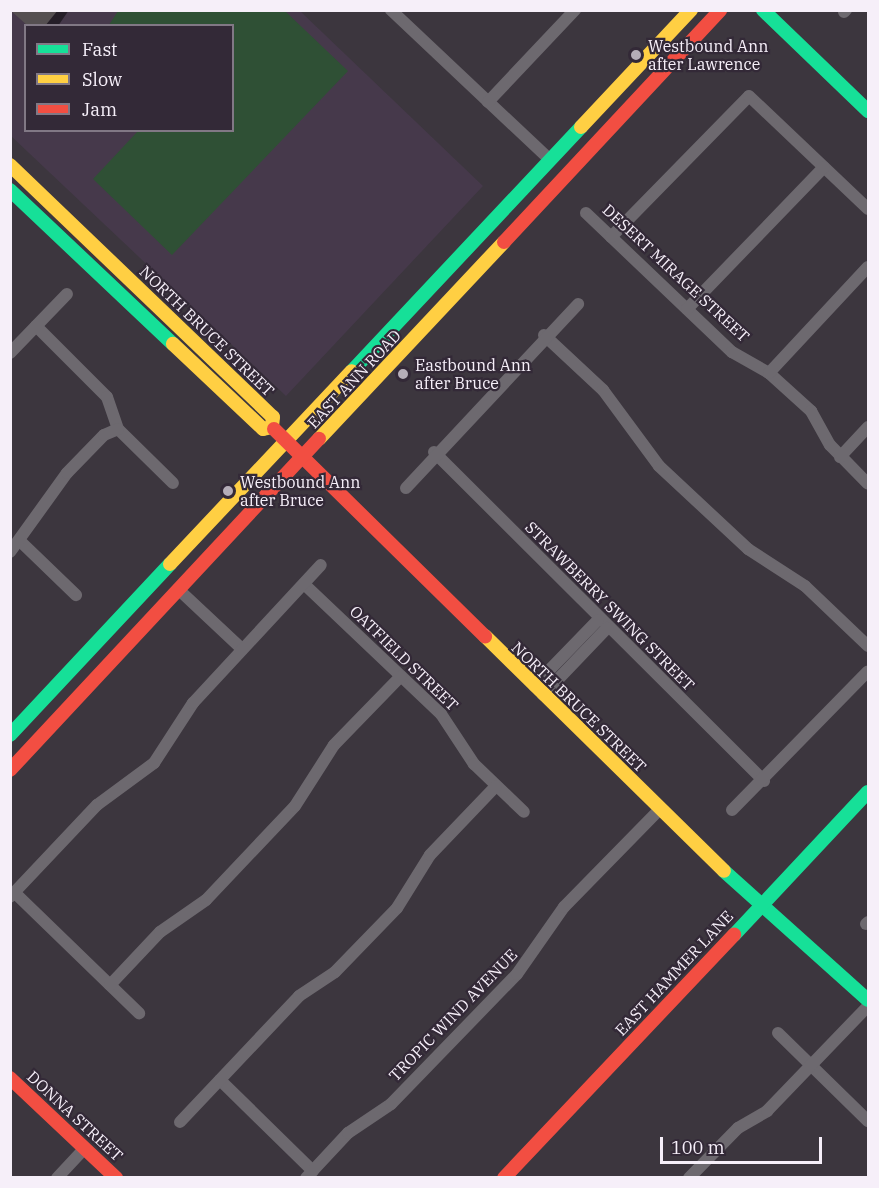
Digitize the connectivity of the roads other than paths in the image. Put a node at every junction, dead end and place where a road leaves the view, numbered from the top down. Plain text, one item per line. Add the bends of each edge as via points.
1 (391, 10) edge
2 (575, 10) edge
3 (691, 10) edge
4 (720, 10) edge
5 (763, 10) edge
6 (488, 102) junction
7 (868, 111) edge
8 (550, 160) junction
9 (10, 165) edge
10 (824, 167) junction
11 (10, 190) edge
12 (868, 209) edge
13 (586, 213) dead end
14 (611, 237) junction
15 (868, 267) edge
16 (67, 294) dead end
17 (578, 304) dead end
18 (687, 309) junction
19 (36, 326) junction
20 (544, 335) junction
21 (10, 353) edge
22 (769, 373) junction
23 (868, 427) edge
24 (118, 429) junction
25 (274, 429) dead end
26 (286, 442) junction
27 (434, 452) junction
28 (840, 457) junction
29 (302, 460) junction
30 (173, 483) dead end
31 (868, 484) edge
32 (406, 488) dead end
33 (20, 541) junction
34 (10, 552) edge
35 (321, 565) dead end
36 (304, 584) junction
37 (178, 589) junction
38 (76, 595) dead end
39 (602, 624) junction
40 (868, 646) edge
41 (242, 650) junction
42 (868, 671) edge
43 (401, 676) junction
44 (538, 691) junction
45 (10, 735) edge
46 (10, 770) edge
47 (764, 781) junction
48 (496, 786) junction
49 (868, 792) edge
50 (660, 810) junction
51 (732, 810) dead end
52 (524, 812) dead end
53 (13, 895) edge
54 (759, 906) junction
55 (110, 985) junction
56 (868, 1000) edge
57 (868, 1006) edge
58 (139, 1013) dead end
59 (778, 1033) dead end
60 (812, 1065) junction
61 (10, 1078) edge
62 (220, 1080) junction
63 (868, 1121) edge
64 (180, 1122) dead end
65 (85, 1148) junction
66 (310, 1174) edge
67 (57, 1178) edge
68 (116, 1178) edge
69 (504, 1178) edge
70 (689, 1178) edge

1 - 6 street
2 - 6 street
3 - 8 street, EAST ANN ROAD
4 - 29 street, EAST ANN ROAD
5 - 7 street
6 - 8 street
8 - 26 street, EAST ANN ROAD
9 - 11 street, NORTH BRUCE STREET via 273,417 272,428 263,429
10 - 12 street
10 - 14 street via 749,96
10 - 18 street
13 - 14 street, DESERT MIRAGE STREET
14 - 18 street, DESERT MIRAGE STREET
15 - 22 street
16 - 19 street
17 - 20 street
18 - 22 street, DESERT MIRAGE STREET via 732,352
19 - 21 street
19 - 24 street via 107,397
20 - 27 street
20 - 40 street via 603,390 650,456 710,514 805,586
22 - 28 street, DESERT MIRAGE STREET via 811,411
23 - 28 street
24 - 30 street
24 - 33 street via 104,435 67,473
25 - 26 street, NORTH BRUCE STREET
26 - 29 street, NORTH BRUCE STREET
26 - 45 street, EAST ANN ROAD
27 - 32 street
27 - 39 street, STRAWBERRY SWING STREET
28 - 31 street, DESERT MIRAGE STREET
29 - 37 street, EAST ANN ROAD
29 - 44 street, NORTH BRUCE STREET
33 - 34 street
33 - 38 street
35 - 36 street
36 - 41 street
36 - 43 street, OATFIELD STREET
37 - 41 street
37 - 46 street, EAST ANN ROAD
39 - 44 street
39 - 47 street, STRAWBERRY SWING STREET
41 - 53 street via 193,703 154,763 97,805
42 - 47 street
43 - 48 street, OATFIELD STREET via 441,714 474,764
43 - 55 street via 334,746 295,806 206,900 160,932
44 - 50 street, NORTH BRUCE STREET
47 - 51 street
48 - 52 street, OATFIELD STREET
48 - 62 street via 430,855 405,898 383,923 335,972 299,996
49 - 54 street, EAST HAMMER LANE
50 - 54 street, NORTH BRUCE STREET
50 - 66 street, TROPIC WIND AVENUE via 564,907 518,974 391,1104 348,1133
53 - 55 street
54 - 56 street, NORTH BRUCE STREET
54 - 69 street, EAST HAMMER LANE
55 - 58 street
57 - 60 street
59 - 60 street
60 - 63 street
60 - 70 street
61 - 65 street, DONNA STREET
62 - 64 street
62 - 66 street
65 - 67 street
65 - 68 street, DONNA STREET

